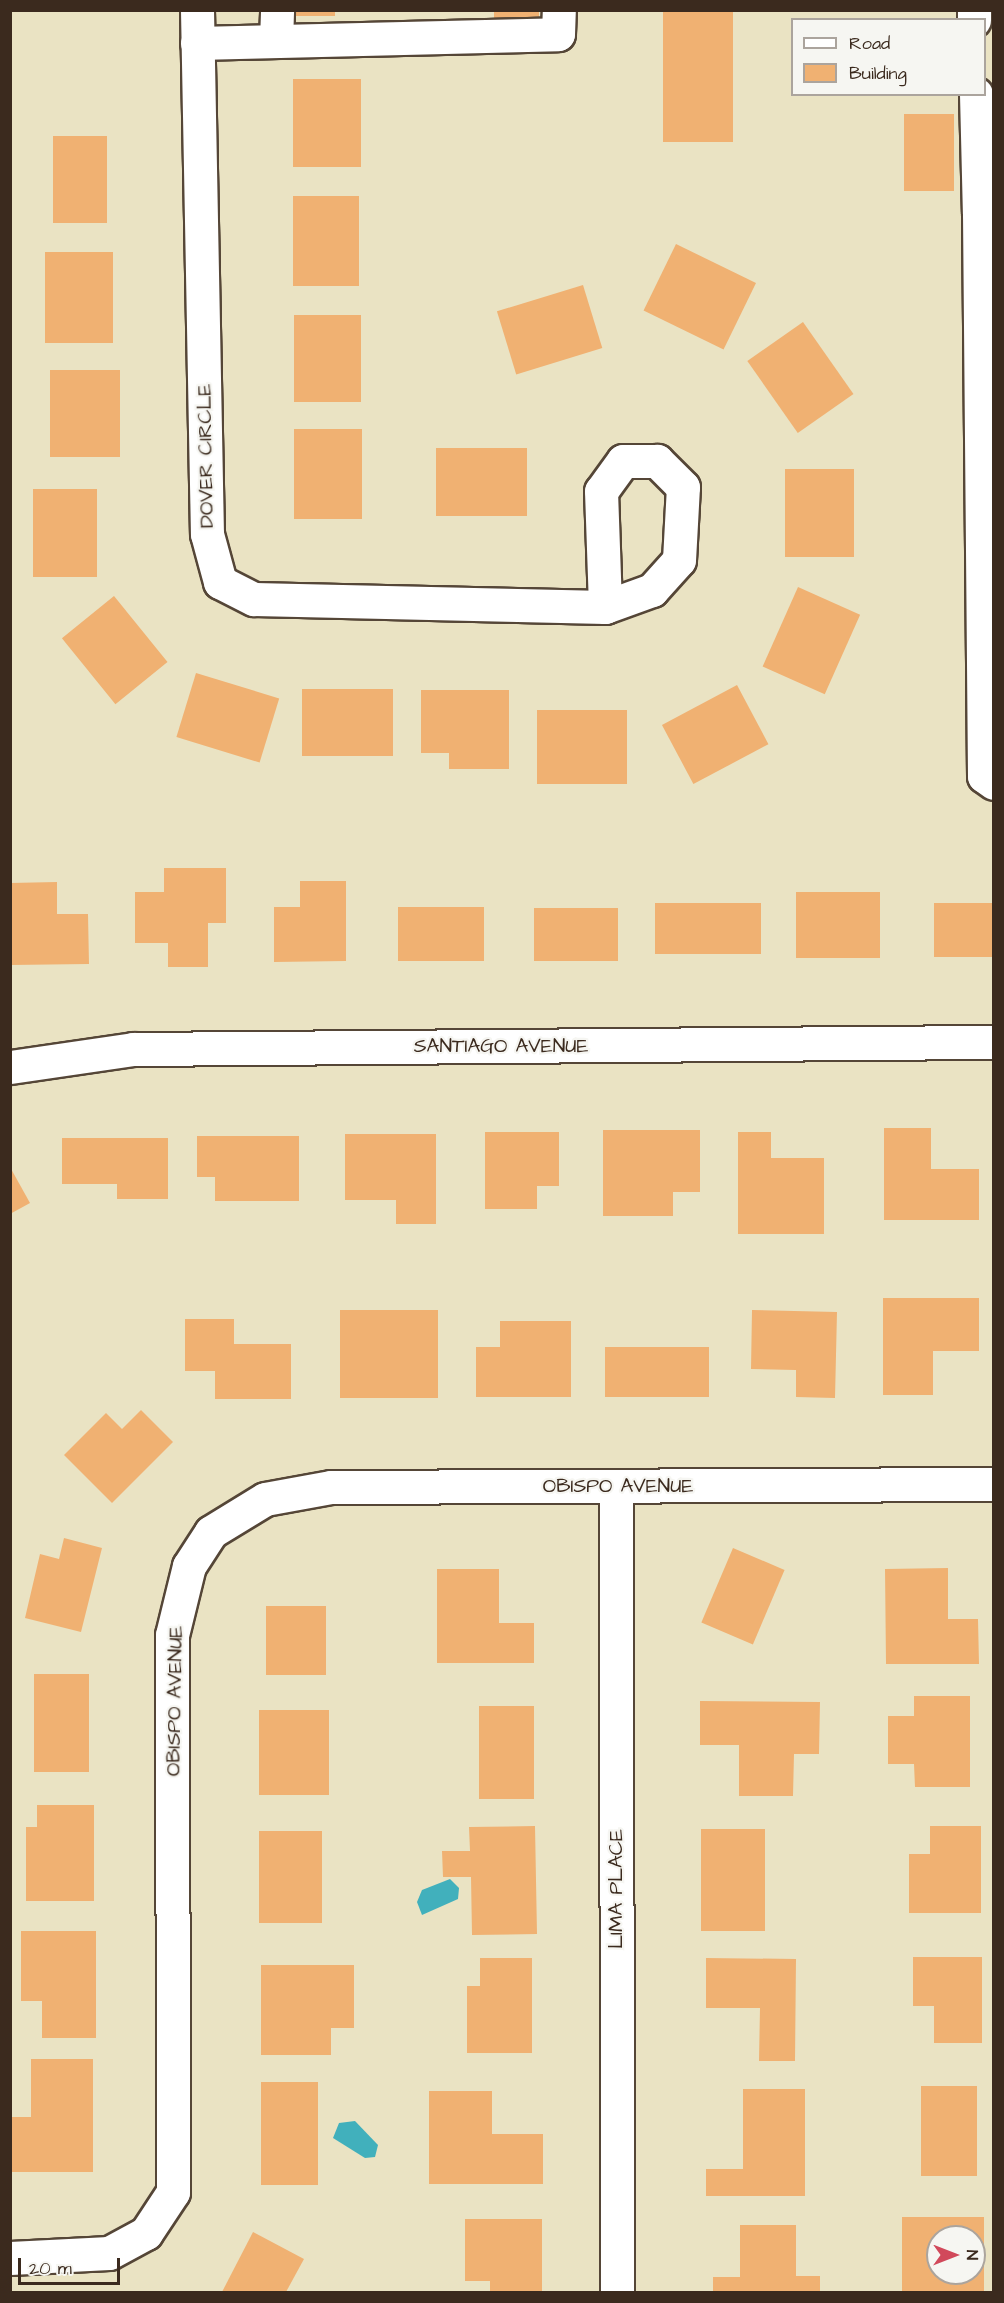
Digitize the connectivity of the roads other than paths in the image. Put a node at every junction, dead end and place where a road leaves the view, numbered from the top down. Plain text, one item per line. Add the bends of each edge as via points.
1 (197, 10) edge
2 (558, 10) edge
3 (276, 26) edge
4 (197, 43) junction
5 (976, 96) edge
6 (986, 213) edge
7 (987, 353) edge
8 (988, 503) edge
9 (605, 607) dead end
10 (988, 645) edge
11 (993, 783) edge
12 (993, 1042) edge
13 (10, 1067) edge
14 (993, 1484) edge
15 (616, 1486) junction
16 (10, 2258) edge
17 (617, 2292) edge

1 - 4 street, DOVER CIRCLE
2 - 3 street via 558,34
3 - 4 street
4 - 9 street, DOVER CIRCLE via 207,534 220,582 254,599
5 - 6 street
6 - 7 street
7 - 8 street
8 - 10 street
10 - 11 street via 984,776
12 - 13 street, SANTIAGO AVENUE via 133,1049
14 - 15 street, OBISPO AVENUE
15 - 16 street, OBISPO AVENUE via 331,1487 265,1499 212,1532 189,1566 172,1635 173,2192 146,2233 109,2253
15 - 17 street, LIMA PLACE

